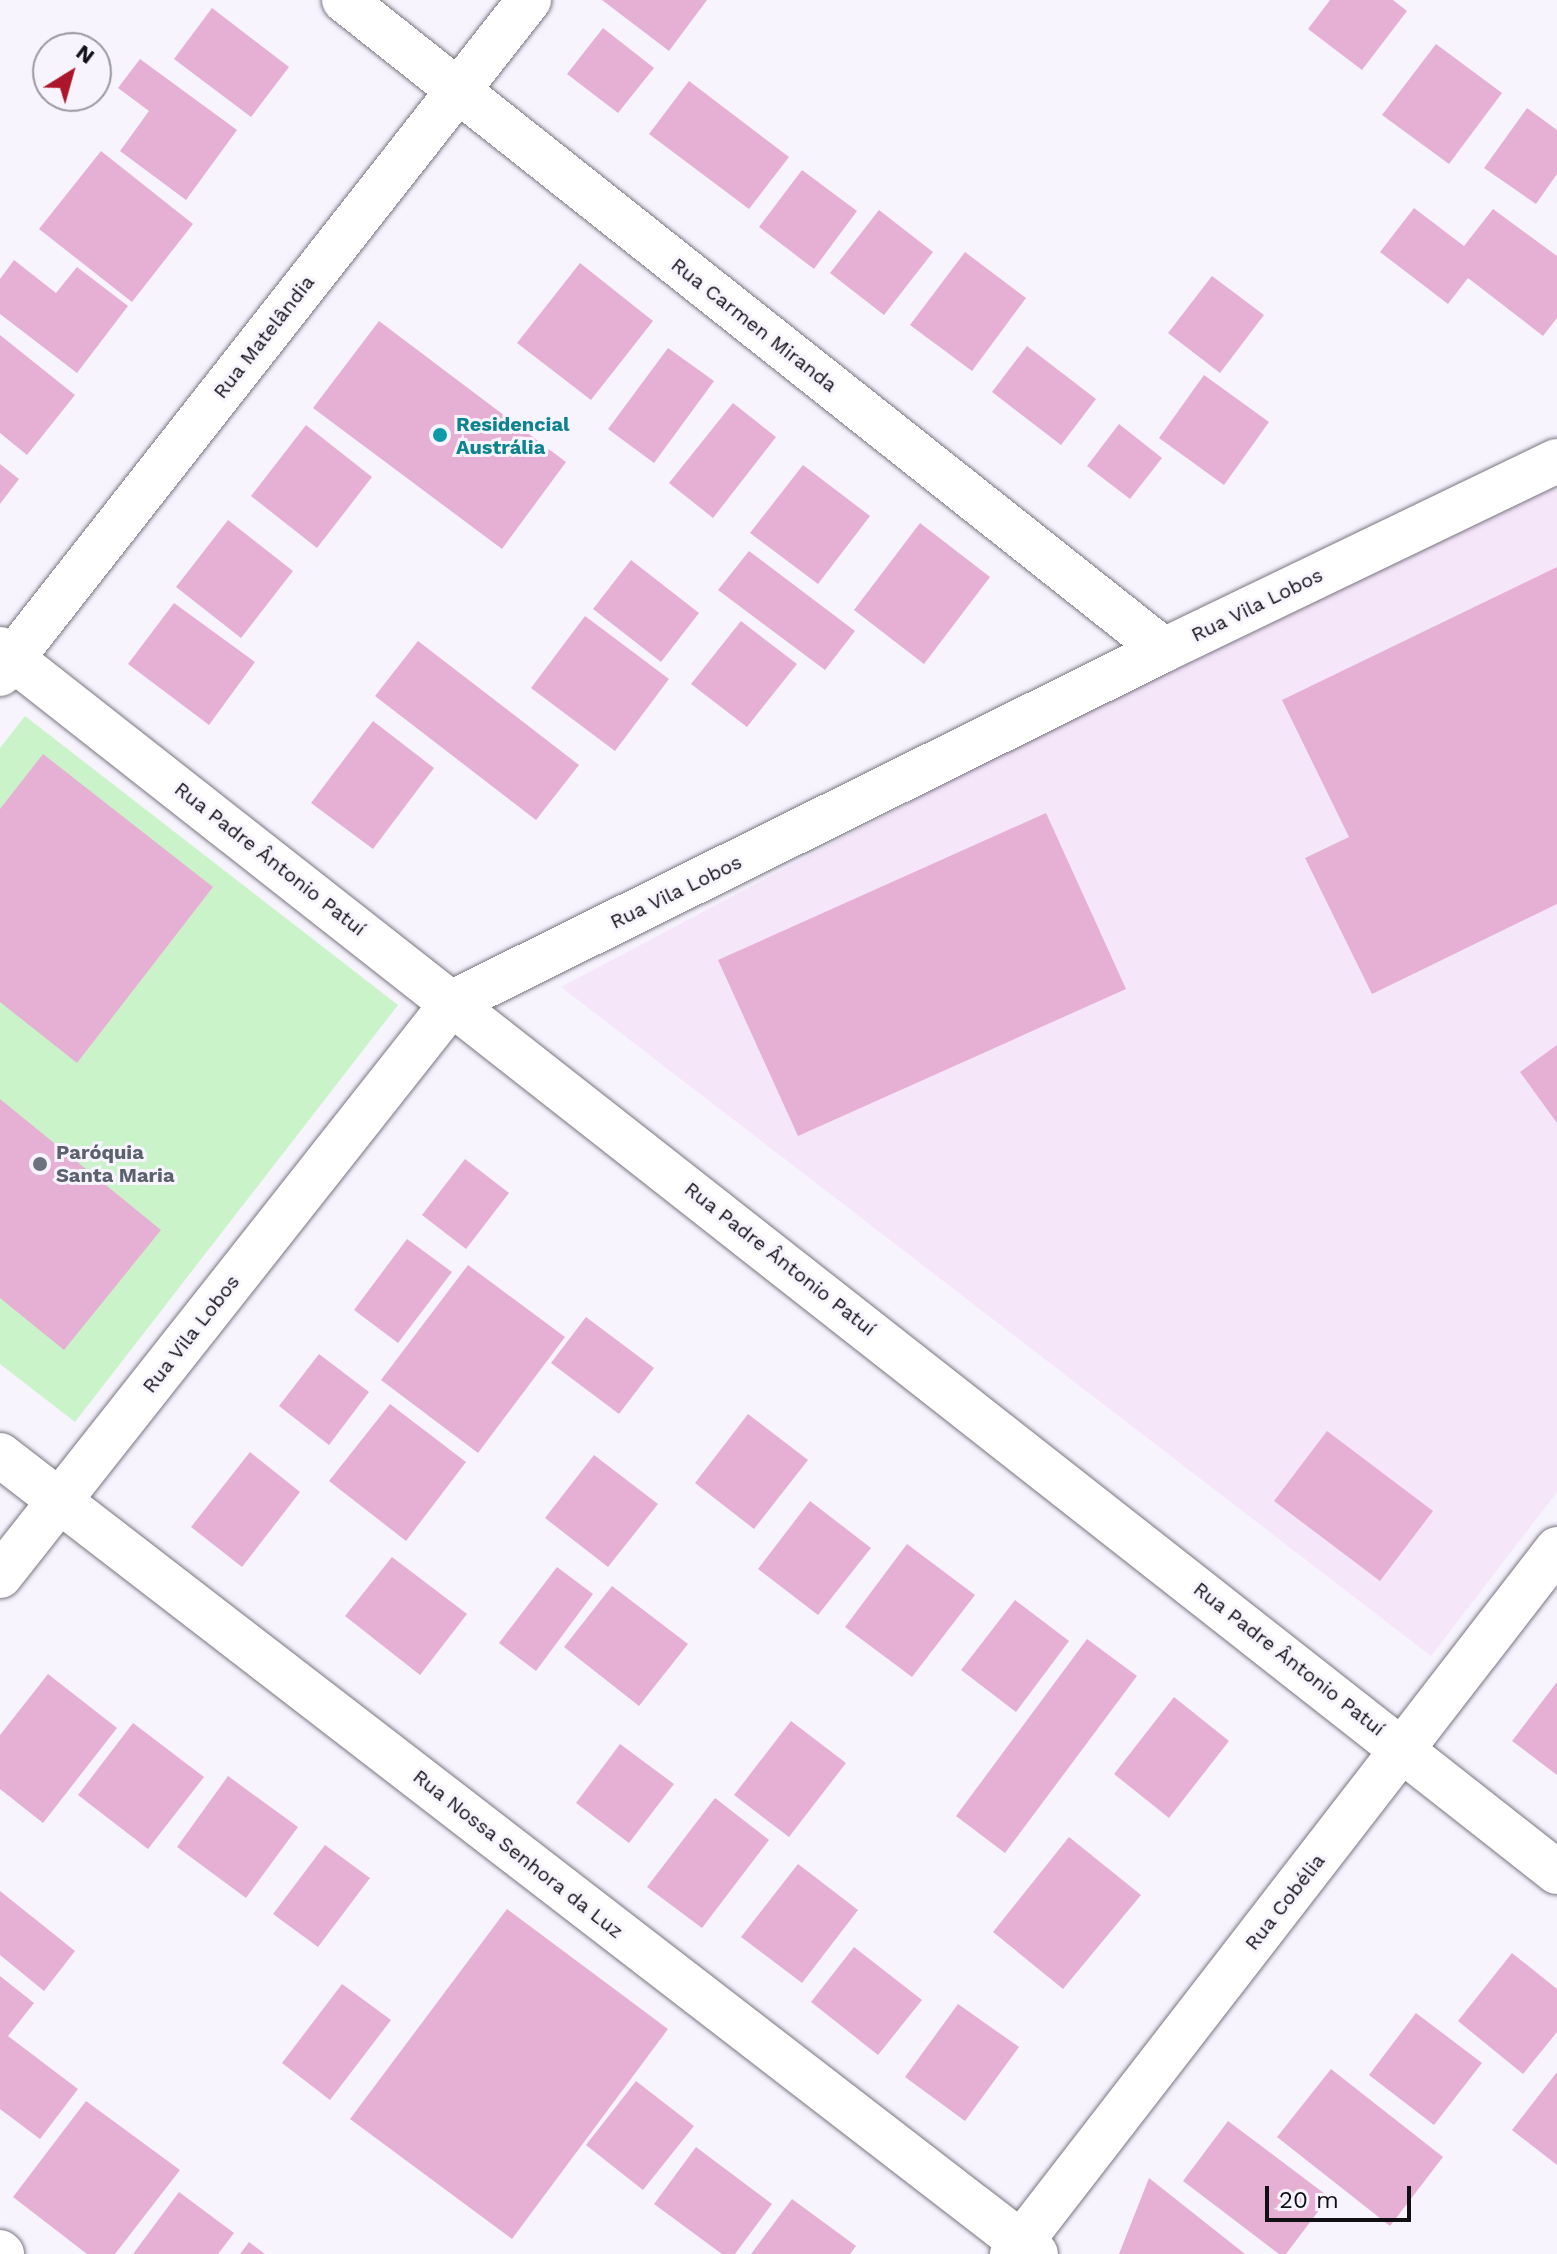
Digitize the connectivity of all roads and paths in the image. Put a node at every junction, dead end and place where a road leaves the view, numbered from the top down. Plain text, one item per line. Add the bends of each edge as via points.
1 (344, 0) edge
2 (529, 0) edge
3 (458, 90) junction
4 (1557, 461) edge
5 (1164, 650) junction
6 (4, 660) edge
7 (453, 1002) junction
8 (0, 1455) edge
9 (59, 1500) junction
10 (1557, 1549) edge
11 (0, 1576) edge
12 (1404, 1749) junction
13 (1557, 1872) edge
14 (1023, 2250) edge

1 - 3 street, Rua Carmen Miranda
2 - 3 street, Rua Matelândia
3 - 5 street, Rua Carmen Miranda
3 - 6 street, Rua Matelândia
4 - 5 street, Rua Vila Lobos
5 - 7 street, Rua Vila Lobos
6 - 7 street, Rua Padre Ântonio Patuí
7 - 9 street, Rua Vila Lobos
7 - 12 street, Rua Padre Ântonio Patuí
8 - 9 street, Rua Nossa Senhora da Luz
9 - 11 street, Rua Vila Lobos
9 - 14 street, Rua Nossa Senhora da Luz
10 - 12 street, Rua Cobélia
12 - 13 street, Rua Padre Ântonio Patuí
12 - 14 street, Rua Cobélia

